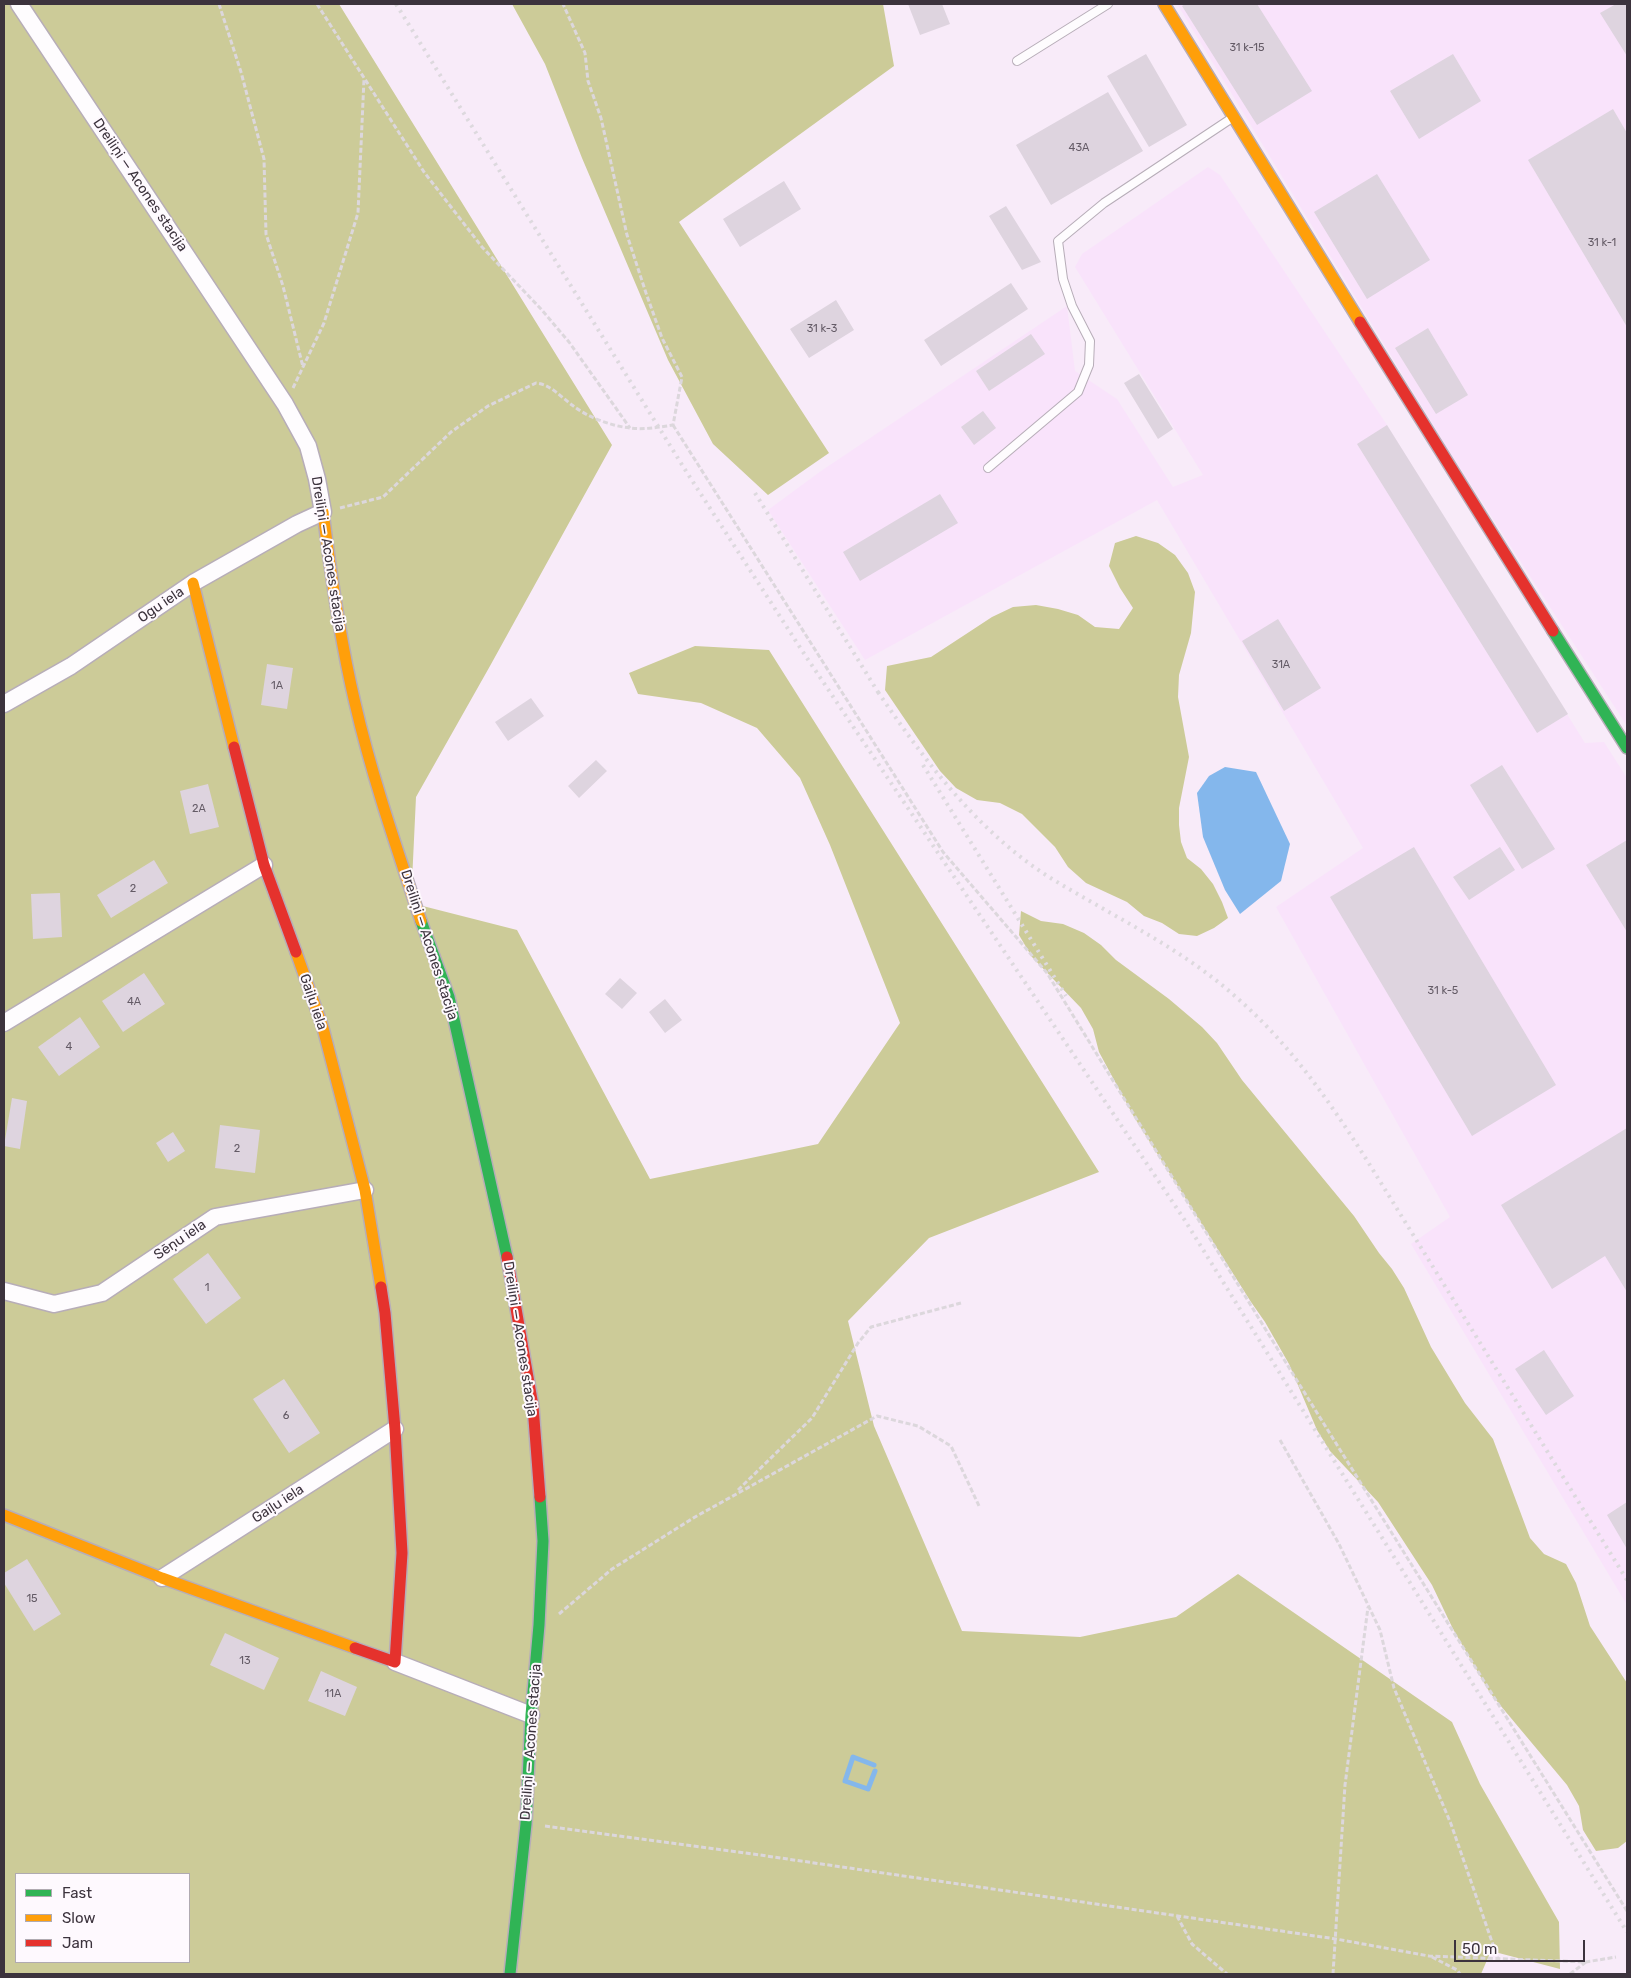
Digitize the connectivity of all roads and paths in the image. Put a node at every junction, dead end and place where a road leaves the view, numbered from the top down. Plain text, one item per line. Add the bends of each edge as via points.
1 (18, 4) edge
2 (220, 4) edge
3 (317, 4) edge
4 (563, 4) edge
5 (1108, 4) edge
6 (1164, 4) edge
7 (1017, 61) dead end
8 (364, 78) junction
9 (1234, 117) junction
10 (303, 368) junction
11 (285, 404) junction
12 (673, 425) junction
13 (630, 428) junction
14 (988, 468) dead end
15 (323, 512) junction
16 (193, 583) junction
17 (4, 704) edge
18 (1627, 748) edge
19 (264, 865) junction
20 (4, 1023) edge
21 (365, 1190) junction
22 (4, 1291) edge
23 (961, 1303) dead end
24 (395, 1429) junction
25 (1280, 1440) dead end
26 (734, 1494) junction
27 (980, 1508) dead end
28 (4, 1515) edge
29 (162, 1578) junction
30 (1368, 1606) junction
31 (539, 1625) junction
32 (395, 1662) junction
33 (531, 1715) junction
34 (526, 1824) junction
35 (1627, 1911) edge
36 (1176, 1916) junction
37 (1336, 1938) junction
38 (1429, 1956) junction
39 (1616, 1957) dead end
40 (1498, 1959) junction
41 (1586, 1962) junction
42 (510, 1974) edge
43 (1227, 1974) edge
44 (1334, 1974) edge
45 (1460, 1974) edge
46 (1570, 1974) edge

1 - 11 street, Dreiliņi — Acones stacija
2 - 10 path via 242,72 264,159 266,234 283,286
3 - 8 path
4 - 12 path via 585,53 588,80 646,293 662,338 682,377
5 - 7 lane
6 - 9 street
8 - 10 path via 358,213 324,323
8 - 13 path via 424,172 482,247 569,342
9 - 14 lane via 1104,203 1058,241 1063,278 1072,306 1090,341 1089,365 1078,392
9 - 18 street via 1416,414
10 - 11 path
11 - 15 street, Dreiliņi — Acones stacija via 308,446
12 - 13 path
12 - 35 path via 943,852 1047,973
13 - 15 path via 589,416 544,384 536,383 488,406 451,432 383,497
15 - 16 street, Ogu iela
15 - 31 street, Dreiliņi — Acones stacija via 337,618 355,704 387,819 449,997 506,1248 533,1406 543,1541
16 - 17 street, Ogu iela via 70,666
16 - 19 street, Gaiļu iela
19 - 20 street
19 - 21 street, Gaiļu iela via 323,1028
21 - 22 street, Sēņu iela via 215,1217 102,1293 54,1304
21 - 24 street, Gaiļu iela via 385,1313
23 - 26 path via 871,1327 812,1418
24 - 29 street, Gaiļu iela
24 - 32 street, Gaiļu iela via 402,1553
25 - 30 path via 1339,1544
26 - 27 path via 876,1416 918,1426 951,1446
26 - 31 path via 612,1569 557,1617
28 - 29 street
29 - 32 street
30 - 37 path via 1344,1785
30 - 40 path via 1380,1630 1394,1688 1451,1824
31 - 33 street, Dreiliņi — Acones stacija
32 - 33 street
33 - 34 street, Dreiliņi — Acones stacija
34 - 36 path
34 - 42 street, Dreiliņi — Acones stacija
36 - 37 path
36 - 43 path via 1192,1944
37 - 38 path
37 - 44 path
38 - 40 path
38 - 45 path
39 - 41 path
40 - 41 path
41 - 46 path

